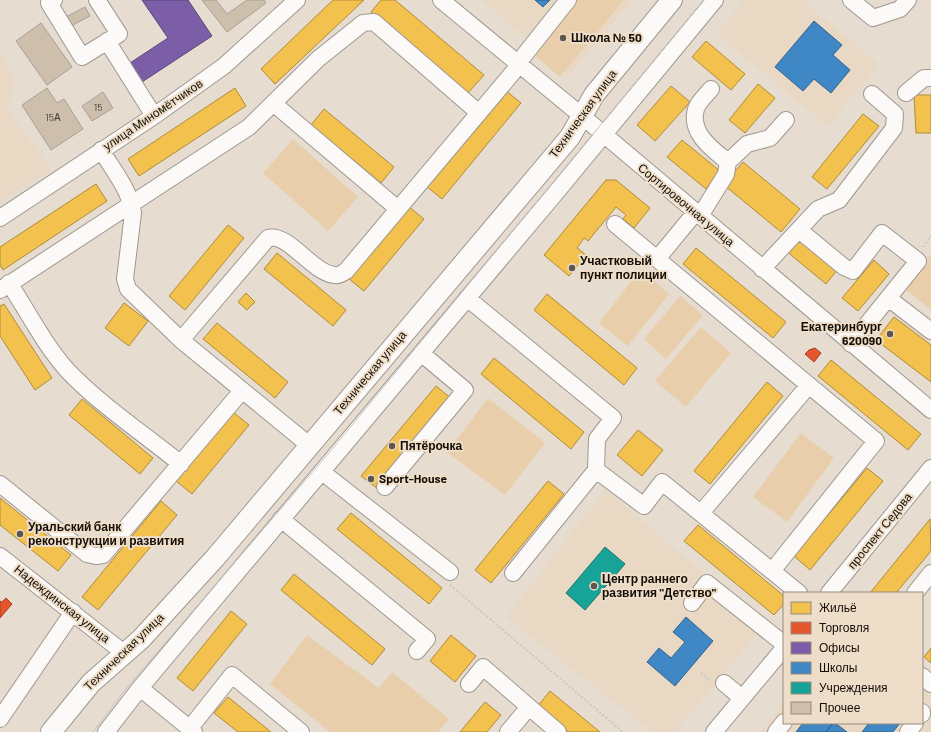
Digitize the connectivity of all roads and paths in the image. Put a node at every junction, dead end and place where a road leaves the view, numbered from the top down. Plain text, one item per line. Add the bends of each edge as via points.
1 (54, 0) edge
2 (98, 0) edge
3 (297, 0) edge
4 (441, 0) edge
5 (568, 0) edge
6 (672, 0) edge
7 (714, 0) edge
8 (851, 0) edge
9 (908, 0) edge
10 (107, 41) junction
11 (519, 64) junction
12 (931, 78) edge
13 (711, 89) dead end
14 (906, 93) dead end
15 (872, 94) dead end
16 (273, 103) junction
17 (479, 113) junction
18 (154, 116) junction
19 (582, 116) junction
20 (786, 120) dead end
21 (603, 134) junction
22 (101, 150) junction
23 (728, 162) junction
24 (132, 203) junction
25 (398, 209) junction
26 (698, 215) junction
27 (0, 218) edge
28 (614, 224) dead end
29 (799, 230) junction
30 (657, 259) junction
31 (762, 269) junction
32 (5, 286) edge
33 (468, 298) junction
34 (888, 298) junction
35 (931, 331) edge
36 (182, 340) junction
37 (851, 344) junction
38 (422, 353) junction
39 (809, 385) junction
40 (240, 393) dead end
41 (931, 410) edge
42 (309, 446) junction
43 (181, 464) junction
44 (931, 468) edge
45 (596, 470) junction
46 (322, 472) junction
47 (0, 484) edge
48 (385, 487) dead end
49 (700, 513) junction
50 (281, 519) junction
51 (0, 556) edge
52 (772, 572) junction
53 (513, 573) dead end
54 (931, 573) edge
55 (449, 578) joint
56 (798, 592) edge
57 (830, 592) edge
58 (916, 592) edge
59 (692, 603) dead end
60 (73, 612) junction
61 (783, 643) edge
62 (783, 649) edge
63 (418, 651) dead end
64 (124, 653) junction
65 (724, 683) dead end
66 (469, 684) dead end
67 (140, 688) junction
68 (742, 698) junction
69 (529, 707) junction
70 (0, 719) edge
71 (783, 723) edge
72 (914, 724) edge
73 (192, 730) edge
74 (51, 732) edge
75 (106, 732) edge
76 (302, 732) edge
77 (508, 732) edge
78 (558, 732) edge
79 (623, 732) edge
80 (714, 732) edge
81 (776, 732) edge
82 (908, 732) edge

1 - 10 street via 49,3 82,57
2 - 10 street via 119,34
3 - 18 street, улица Миномётчиков via 224,66
4 - 11 street, Сортировочная улица
5 - 11 street
6 - 19 main road, Техническая улица via 594,95
7 - 21 street
8 - 9 street via 873,18 900,9
10 - 18 street
11 - 17 street
11 - 19 street, Сортировочная улица
12 - 14 street via 924,78
13 - 23 street via 696,108 695,121 702,140
15 - 29 street via 895,114 894,128 839,200 818,209
16 - 17 street via 318,59 363,23 374,22
16 - 24 street via 249,127
16 - 25 street
17 - 25 street
18 - 22 street, улица Миномётчиков
19 - 21 street, Сортировочная улица
19 - 42 main road, Техническая улица via 570,137
20 - 23 street via 770,138 747,144
21 - 26 street, Сортировочная улица
21 - 33 street
22 - 24 street
22 - 27 street, улица Миномётчиков
23 - 26 street via 726,174
24 - 32 street
24 - 36 street via 125,279 128,289
25 - 36 street via 346,271 336,276 316,267 281,239 273,236 268,238
26 - 30 street
26 - 31 street, Сортировочная улица
28 - 30 street
29 - 31 street
29 - 34 street via 844,267 853,271 882,233 889,238 918,261
30 - 39 street
31 - 37 street, Сортировочная улица
32 - 43 street via 67,370 83,386
33 - 38 street
33 - 45 street via 613,418 597,439
34 - 35 street
34 - 37 street
36 - 42 street
37 - 41 street, Сортировочная улица
38 - 46 street
38 - 48 street via 465,390
39 - 49 street
39 - 52 street via 876,441
40 - 43 street
42 - 64 main road, Техническая улица via 215,558 141,639
43 - 47 street via 103,555 96,556 87,554
44 - 57 street, проспект Седова
45 - 49 street via 644,506 662,482
45 - 53 street
46 - 50 street
46 - 55 street
49 - 52 street
50 - 63 street via 427,639
50 - 67 street
51 - 60 street, Надеждинская улица
52 - 56 street
54 - 58 street
55 - 79 path
59 - 61 street via 707,583
60 - 64 street, Надеждинская улица
60 - 70 street
62 - 68 street
64 - 74 main road, Техническая улица via 91,683
65 - 68 street
66 - 69 street via 483,667
67 - 73 street
67 - 75 street
68 - 80 street
69 - 77 street
69 - 78 street
71 - 81 street
72 - 82 street
73 - 76 street via 232,675

